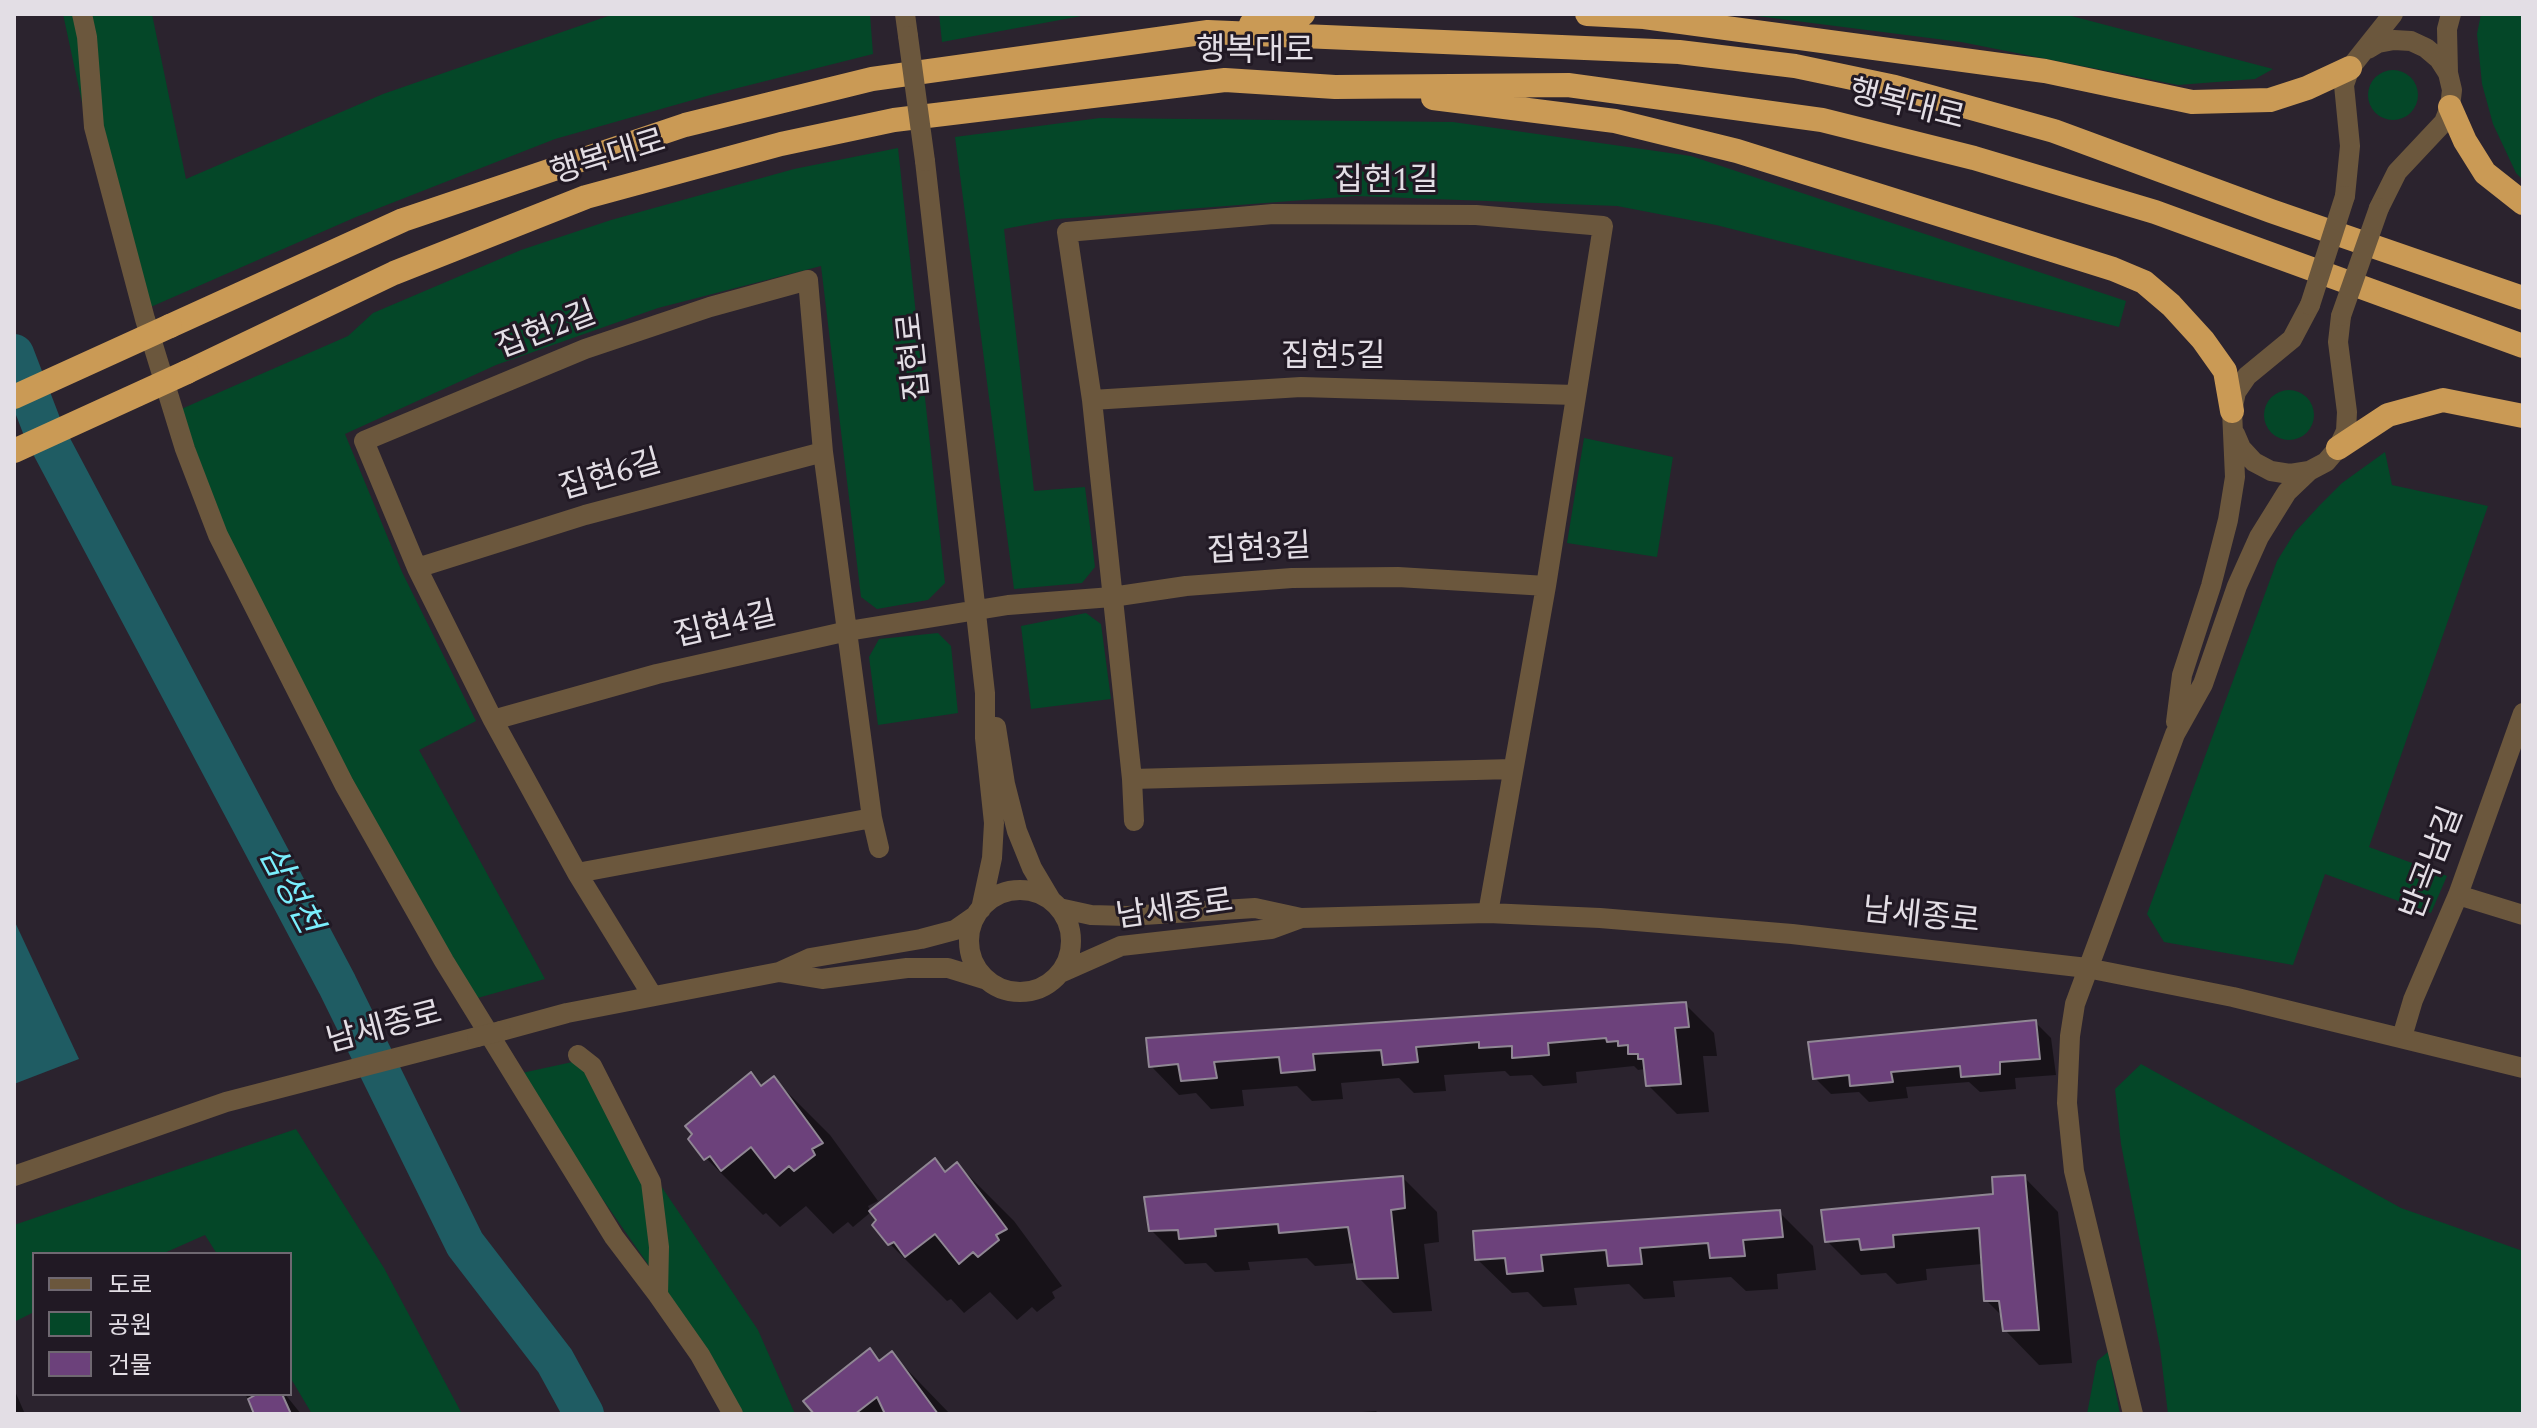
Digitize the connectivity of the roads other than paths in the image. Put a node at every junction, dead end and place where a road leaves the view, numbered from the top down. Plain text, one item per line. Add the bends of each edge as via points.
1 (82, 14) edge
2 (905, 14) edge
3 (1303, 14) edge
4 (1587, 14) edge
5 (2393, 14) edge
6 (2451, 14) edge
7 (1208, 32) junction
8 (2356, 60) junction
9 (2448, 73) junction
10 (1335, 87) junction
11 (2450, 107) junction
12 (2523, 203) edge
13 (2523, 298) edge
14 (2523, 346) edge
15 (1575, 395) junction
16 (14, 397) edge
17 (1092, 400) junction
18 (2523, 416) edge
19 (2232, 421) junction
20 (2338, 448) junction
21 (14, 451) edge
22 (823, 452) junction
23 (2309, 471) junction
24 (417, 568) junction
25 (1546, 586) junction
26 (1112, 597) junction
27 (976, 610) junction
28 (848, 631) junction
29 (985, 693) junction
30 (2523, 713) edge
31 (493, 720) junction
32 (2175, 734) junction
33 (1513, 769) junction
34 (1132, 779) junction
35 (872, 818) junction
36 (1134, 821) dead end
37 (879, 848) dead end
38 (577, 873) junction
39 (2458, 895) junction
40 (1055, 904) junction
41 (978, 913) junction
42 (1488, 913) junction
43 (2523, 915) edge
44 (1301, 918) junction
45 (2087, 968) junction
46 (779, 972) junction
47 (1060, 973) junction
48 (987, 980) junction
49 (652, 995) junction
50 (2402, 1037) junction
51 (578, 1055) dead end
52 (2523, 1068) edge
53 (14, 1176) edge
54 (658, 1295) junction
55 (733, 1414) edge
56 (2133, 1414) edge

1 - 54 street via 94,127 145,319 218,535 344,784 444,961 614,1237
2 - 27 street, 집현로, bridge
3 - 7 highway
4 - 8 highway via 1644,17 2045,71 2192,102 2270,100 2307,88
5 - 8 street
6 - 9 street
7 - 13 highway, 행복대로 via 1679,52 1795,66 2054,131
7 - 16 highway, 행복대로, bridge via 872,79 685,125 403,220
8 - 9 street via 2378,43 2411,41 2433,53
8 - 19 street, bridge via 2344,85 2350,146 2345,196 2310,305 2292,339 2247,376 2236,392
9 - 11 street
10 - 14 highway, 행복대로 via 1568,85 1822,120 2155,212
10 - 19 highway via 1615,121 1737,151 2113,269 2144,282 2203,340 2225,371
10 - 21 highway, 행복대로, bridge via 1225,80 894,120 781,144 586,197 394,273
11 - 12 highway via 2485,173
11 - 20 street, bridge via 2444,122 2397,172 2341,316 2338,342 2347,412
15 - 17 street, 집현5길 via 1301,387
15 - 17 street, 집현1길 via 1603,226 1476,215 1289,214 1067,232
15 - 25 street, 집현1길
17 - 26 street, 집현1길
18 - 20 highway via 2443,400 2388,415
19 - 23 street via 2254,462 2271,471
19 - 32 street via 2235,477 2228,520 2182,675
20 - 23 street
22 - 24 street, 집현6길 via 585,515
22 - 24 street, 집현2길 via 808,280 585,349 364,441
22 - 28 street, 집현2길
23 - 32 street via 2287,492 2259,537 2203,684
24 - 31 street, 집현2길
25 - 26 street, 집현3길 via 1398,577 1292,578
25 - 33 street, 집현1길
26 - 27 street, 집현3길
26 - 34 street, 집현1길
27 - 28 street, 집현4길
27 - 29 street, 집현로
28 - 31 street, 집현4길 via 657,674
28 - 35 street, 집현2길
29 - 40 street, 집현로 via 1017,831
29 - 41 street, 집현로 via 994,823 992,858
30 - 39 street, 반곡남길
31 - 38 street, 집현2길
32 - 45 street
33 - 34 street
33 - 42 street, 집현1길
34 - 36 street, 집현1길
35 - 37 street, 집현2길
35 - 38 street
38 - 49 street, 집현2길
39 - 43 street
39 - 50 street, 반곡남길
40 - 41 street via 1041,894 1018,890 1001,893
40 - 44 street, 남세종로 via 1091,915 1255,908
40 - 47 street via 1066,918 1071,940
41 - 46 street, 남세종로 via 955,930 810,958
41 - 48 street via 969,933 970,950
42 - 44 street, 남세종로
42 - 45 street, 남세종로 via 1792,934
44 - 47 street, 남세종로 via 1271,929 1121,946
45 - 50 street, 남세종로
45 - 56 street via 2069,1046 2067,1103 2074,1171
46 - 48 street, 남세종로 via 822,979 948,968
46 - 49 street, 남세종로
47 - 48 street via 1037,989 1020,992
49 - 53 street, 남세종로, bridge via 226,1102
50 - 52 street, 남세종로
51 - 54 street via 592,1066 651,1182
54 - 55 street

